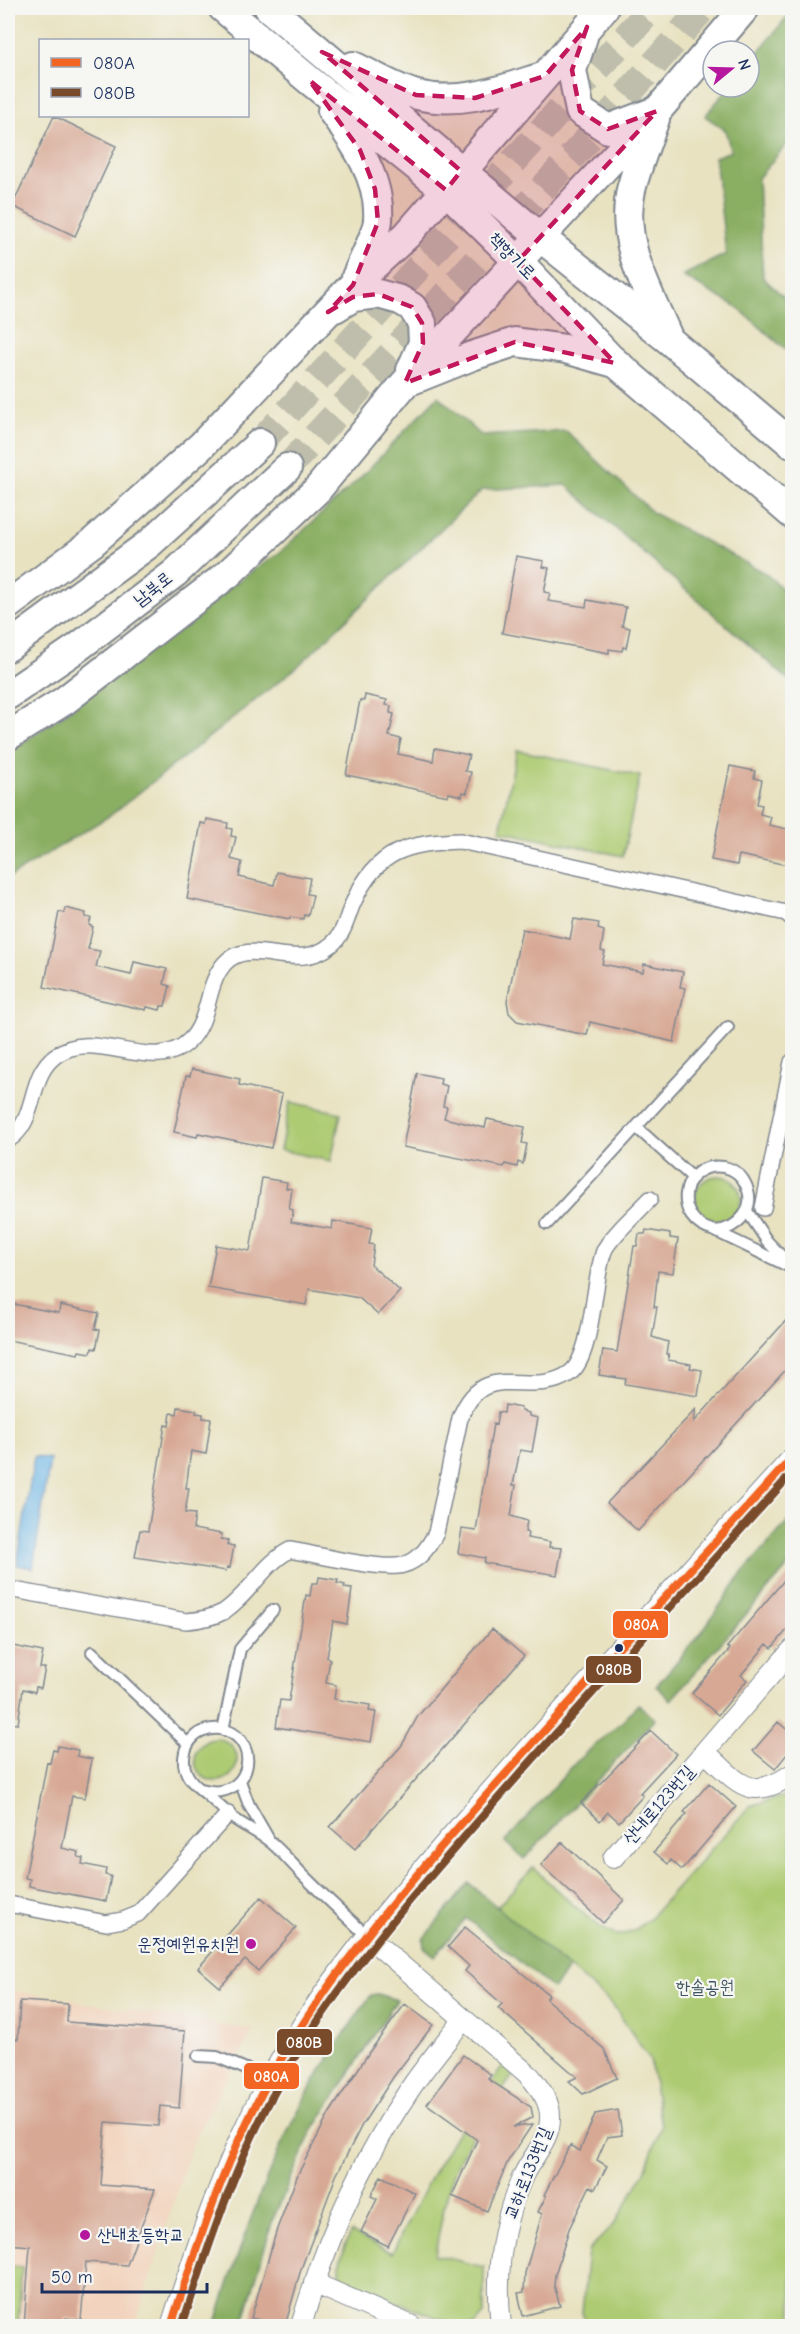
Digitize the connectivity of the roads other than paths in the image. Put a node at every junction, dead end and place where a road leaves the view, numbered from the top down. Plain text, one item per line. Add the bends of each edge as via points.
1 (223, 8) edge
2 (269, 8) edge
3 (745, 8) edge
4 (596, 17) edge
5 (322, 52) junction
6 (545, 76) junction
7 (309, 80) junction
8 (657, 111) junction
9 (453, 180) junction
10 (540, 237) junction
11 (518, 261) junction
12 (353, 285) junction
13 (328, 312) junction
14 (669, 340) junction
15 (615, 363) junction
16 (405, 383) junction
17 (260, 442) tunnel mouth
18 (792, 444) edge
19 (287, 468) tunnel mouth
20 (792, 514) edge
21 (8, 605) edge
22 (8, 647) edge
23 (8, 695) edge
24 (8, 736) edge
25 (792, 918) edge
26 (728, 1027) dead end
27 (792, 1062) edge
28 (636, 1127) junction
29 (8, 1140) edge
30 (693, 1178) junction
31 (650, 1199) dead end
32 (763, 1208) dead end
33 (747, 1211) junction
34 (547, 1224) dead end
35 (715, 1231) junction
36 (792, 1268) edge
37 (792, 1458) edge
38 (8, 1589) edge
39 (273, 1610) dead end
40 (792, 1650) edge
41 (92, 1652) dead end
42 (224, 1730) junction
43 (188, 1744) junction
44 (705, 1752) junction
45 (792, 1774) edge
46 (240, 1781) junction
47 (201, 1789) junction
48 (228, 1814) junction
49 (269, 1841) junction
50 (613, 1858) dead end
51 (8, 1906) edge
52 (367, 1936) junction
53 (463, 2020) junction
54 (198, 2056) dead end
55 (270, 2079) junction
56 (314, 2283) junction
57 (171, 2326) edge
58 (301, 2326) edge
59 (412, 2326) edge
60 (501, 2326) edge

1 - 7 main road, 책향기로
2 - 5 main road, 책향기로
3 - 8 main road
4 - 6 main road
4 - 8 main road via 572,70 580,111 608,129
5 - 6 main road via 416,95 444,99 475,98
5 - 9 main road, 책향기로
6 - 9 main road
7 - 9 main road, 책향기로
7 - 12 main road via 360,150 375,189 378,222
8 - 10 main road
8 - 14 main road via 631,191 628,226 634,259
9 - 10 main road, 책향기로
9 - 11 main road, 책향기로
9 - 12 main road via 407,235
10 - 11 main road
10 - 14 main road, 책향기로
11 - 15 main road, 책향기로
11 - 16 main road
12 - 13 main road
13 - 16 main road via 353,297 378,294 412,307 422,323 423,343
13 - 21 main road via 201,446 92,543
14 - 18 main road, 책향기로
15 - 16 main road via 566,349 515,342
15 - 20 main road, 책향기로
16 - 24 main road via 317,490 228,574 64,701
17 - 22 main road via 150,543
19 - 23 main road, 남북로 via 175,573
25 - 29 street via 786,913 460,841 410,846 386,856 365,880 333,944 313,956 254,952 238,954 226,962 214,978 200,1024 189,1041 170,1052 149,1054 88,1045 56,1055 37,1082 17,1134
26 - 28 lane
27 - 32 street
28 - 30 lane
28 - 34 lane
30 - 33 lane via 706,1168 717,1166 738,1174 748,1191
30 - 35 lane via 685,1193 689,1215 696,1224
31 - 38 street via 605,1247 583,1355 571,1372 544,1383 508,1381 489,1385 474,1393 466,1404 436,1533 417,1559 385,1566 290,1550 222,1612 186,1622
33 - 35 lane via 734,1226
33 - 36 lane
35 - 36 lane
37 - 52 street via 538,1736
39 - 42 lane via 240,1649
40 - 44 street, 산내로123번길
41 - 43 lane
42 - 43 lane via 204,1731
42 - 46 lane via 240,1740 246,1750 246,1772
43 - 47 lane via 186,1773
44 - 45 street, 산내로123번길 via 750,1788 778,1785
44 - 50 street, 산내로123번길
46 - 47 lane via 222,1792
46 - 49 lane
47 - 48 lane
48 - 49 lane
48 - 51 street via 138,1914 106,1923
49 - 52 lane
52 - 53 street, 교하로133번길
52 - 55 street
53 - 56 street via 384,2128 349,2195
53 - 60 street, 교하로133번길 via 530,2076 544,2096 550,2114 548,2133 522,2176 502,2241 498,2279
54 - 55 lane via 217,2057
55 - 57 street via 202,2230
56 - 58 street
56 - 59 street

